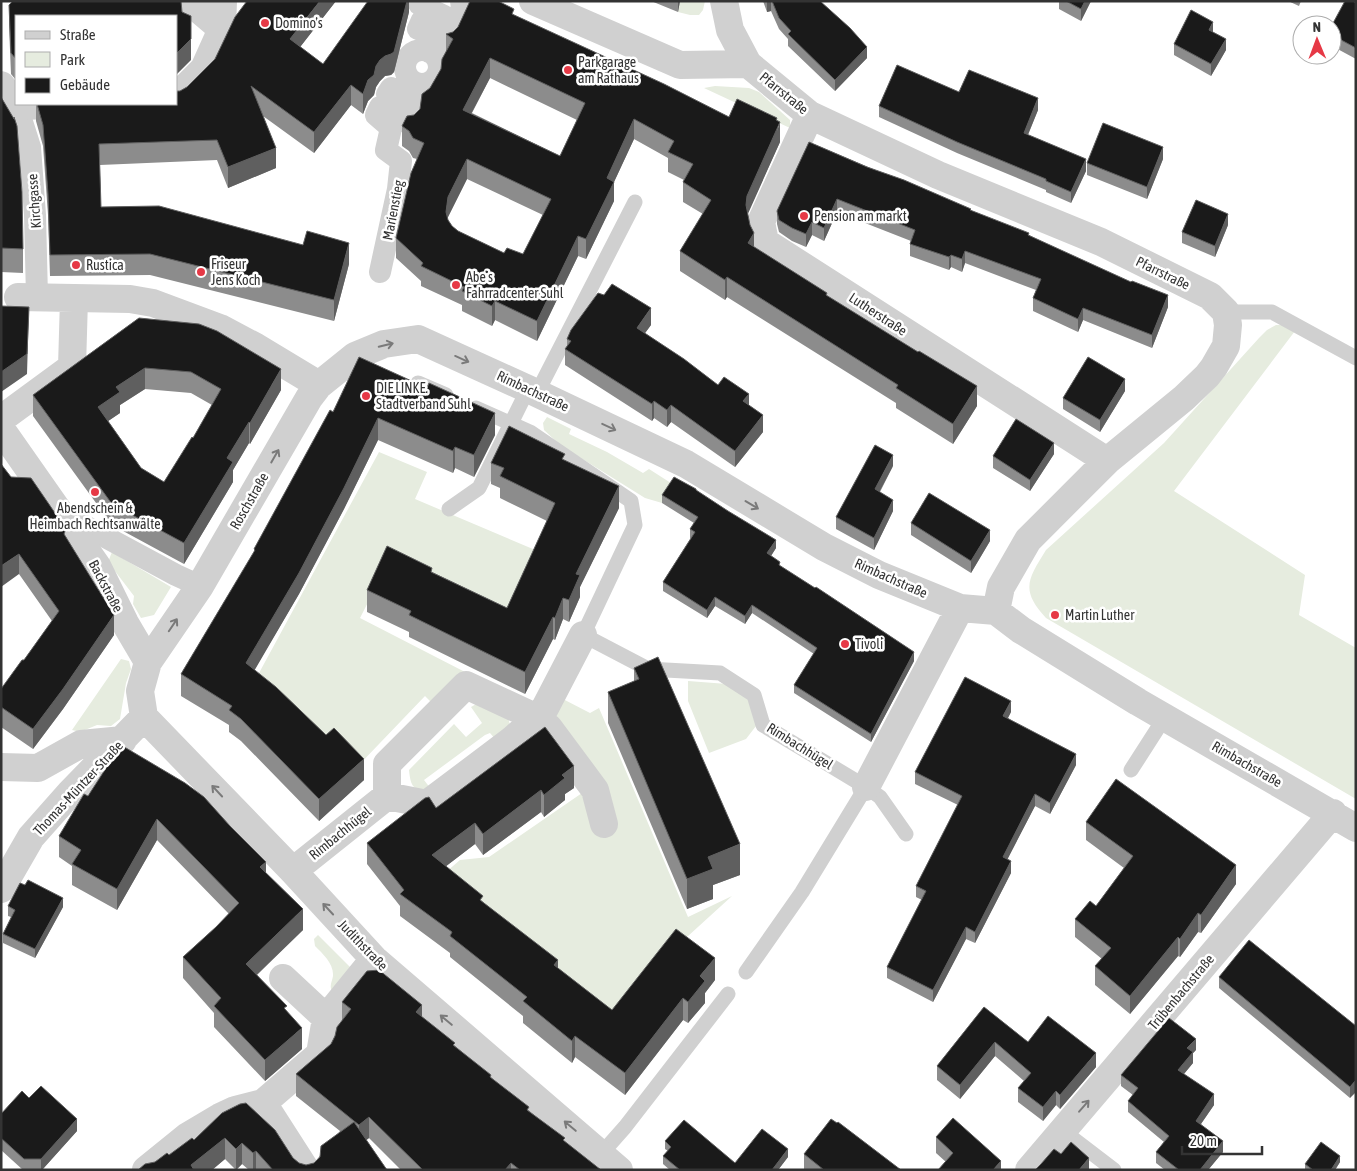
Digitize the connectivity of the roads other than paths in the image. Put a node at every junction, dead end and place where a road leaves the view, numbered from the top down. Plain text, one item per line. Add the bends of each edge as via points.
1 (189, 1) edge
2 (223, 1) edge
3 (420, 1) edge
4 (461, 1) edge
5 (533, 1) edge
6 (724, 1) edge
7 (222, 29) junction
8 (437, 47) junction
9 (748, 64) junction
10 (1, 85) edge
11 (178, 95) edge
12 (15, 102) edge
13 (54, 105) edge
14 (18, 106) joint
15 (810, 115) junction
16 (635, 202) dead end
17 (380, 272) dead end
18 (19, 297) edge
19 (74, 299) junction
20 (1226, 312) junction
21 (418, 339) joint
22 (1356, 358) edge
23 (418, 383) edge
24 (319, 385) junction
25 (532, 391) junction
26 (1, 419) edge
27 (511, 423) junction
28 (1, 429) edge
29 (1107, 461) junction
30 (449, 509) dead end
31 (59, 512) junction
32 (200, 586) junction
33 (960, 608) junction
34 (996, 610) junction
35 (583, 635) junction
36 (148, 662) junction
37 (144, 717) junction
38 (1165, 717) junction
39 (537, 718) junction
40 (123, 740) junction
41 (1, 767) edge
42 (1131, 770) dead end
43 (866, 787) junction
44 (387, 796) junction
45 (1333, 814) junction
46 (604, 824) dead end
47 (1356, 828) edge
48 (906, 834) dead end
49 (294, 871) junction
50 (1, 889) edge
51 (374, 959) junction
52 (746, 972) dead end
53 (283, 978) dead end
54 (728, 994) dead end
55 (326, 1018) junction
56 (262, 1103) junction
57 (1063, 1131) junction
58 (611, 1162) edge
59 (146, 1170) edge
60 (306, 1170) edge
61 (1029, 1170) edge
62 (1114, 1170) edge

1 - 7 street
2 - 7 street
3 - 8 street via 419,4 444,16 440,23 422,20 418,29 437,34
4 - 8 street via 462,8
5 - 9 street, Pfarrstraße via 680,65
6 - 9 street, Pfarrstraße via 730,30
7 - 11 street via 204,69
8 - 17 street, Marienstieg via 439,68 419,102 391,88 387,94 402,133 401,161
9 - 15 street, Pfarrstraße
10 - 12 street, Kirchgasse
13 - 14 street
14 - 18 street, Kirchgasse via 30,147 35,215
15 - 20 street, Pfarrstraße via 938,175 1101,242 1210,296
15 - 29 street, Lutherstraße via 761,222 765,242
16 - 25 lane
18 - 19 street
19 - 24 street via 153,302 220,328
19 - 26 street via 72,367
20 - 22 lane via 1272,312
20 - 29 street via 1226,346 1207,376
24 -> 21 street, Roschstraße via 355,356 384,344
21 -> 25 street, Rimbachstraße
23 - 27 lane
32 -> 24 street, Roschstraße
25 - 27 lane
25 -> 33 street, Rimbachstraße via 686,464 824,547 879,575
27 - 30 lane via 480,488
27 - 35 lane via 530,432 631,501 635,525
28 - 31 street, Backstraße
29 - 34 street via 1028,540 1001,586
31 - 32 street, Backstraße
31 - 36 street, Backstraße via 97,566
36 -> 32 street, Roschstraße
33 - 34 street, Rimbachstraße
33 - 43 street
34 - 38 street, Rimbachstraße via 1021,630
35 - 39 street
35 - 43 lane, Rimbachhügel via 648,669 720,674 754,696 764,725
36 - 37 street, Roschstraße via 140,691
37 - 40 street, Thomas-Müntzer-Straße
49 -> 37 street, Judithstraße
38 - 42 lane
38 - 45 street, Rimbachstraße
39 - 44 street via 427,804
39 - 44 street via 466,685 387,764
39 - 46 street via 549,728 595,790
40 - 41 street via 81,744 38,768
40 - 50 street, Thomas-Müntzer-Straße via 31,837
43 - 48 lane, Rimbachhügel via 880,797
43 - 52 lane via 802,892
44 - 49 street, Rimbachhügel
45 - 47 street, Rimbachstraße
57 -> 45 street, Trübenbachstraße
51 -> 49 street, Judithstraße
51 - 55 street
58 -> 51 street, Judithstraße
53 - 55 street
54 - 58 lane, Judithstraße via 625,1127
55 - 56 street via 320,1054
56 - 59 street via 235,1110 212,1122 188,1136
56 - 60 street
57 - 61 street, Trübenbachstraße
57 - 62 lane

